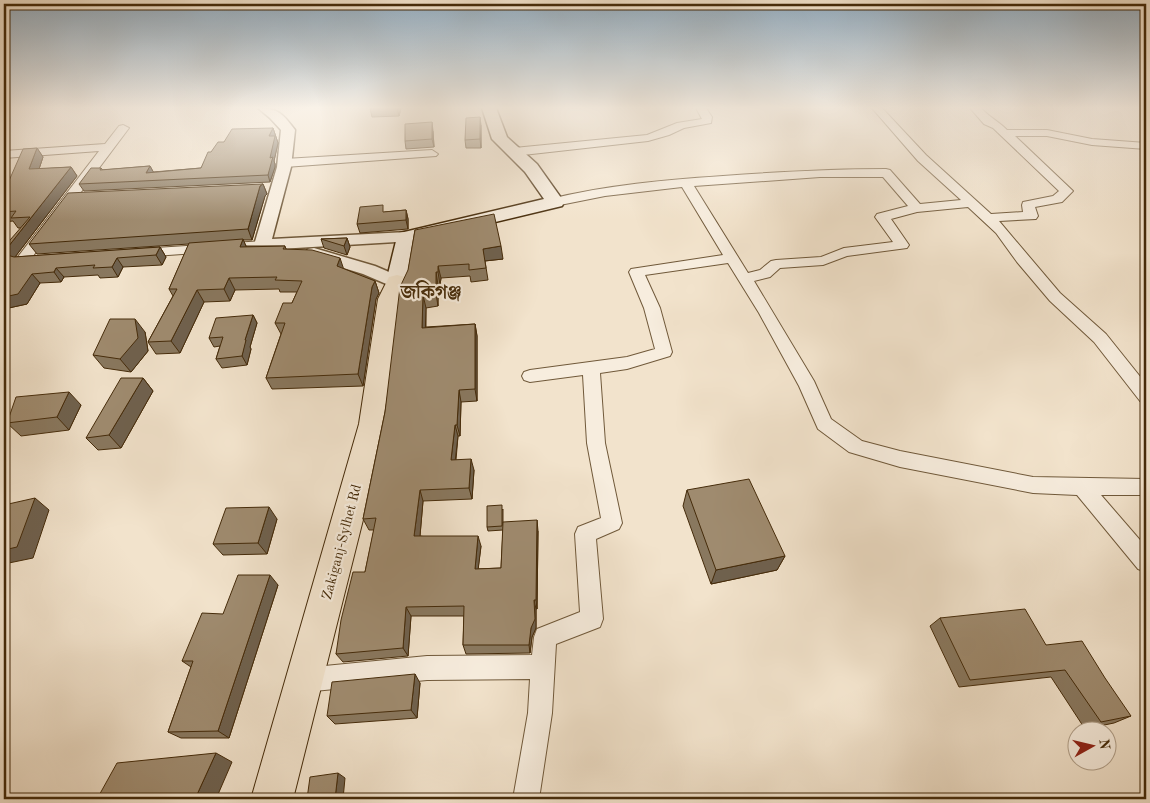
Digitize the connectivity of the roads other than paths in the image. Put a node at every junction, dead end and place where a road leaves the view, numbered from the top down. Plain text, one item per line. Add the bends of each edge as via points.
1 (287, 145) edge
2 (507, 145) edge
3 (576, 145) edge
4 (911, 145) edge
5 (1018, 145) edge
6 (107, 147) joint
7 (514, 152) junction
8 (4, 154) edge
9 (432, 154) dead end
10 (285, 163) junction
11 (686, 182) junction
12 (278, 188) junction
13 (261, 189) edge
14 (88, 196) edge
15 (72, 197) junction
16 (555, 202) junction
17 (972, 203) junction
18 (917, 208) junction
19 (989, 218) junction
20 (407, 237) junction
21 (262, 245) junction
22 (122, 254) edge
23 (733, 258) junction
24 (52, 259) edge
25 (746, 278) junction
26 (396, 282) junction
27 (591, 368) junction
28 (530, 376) dead end
29 (1146, 396) edge
30 (1146, 487) edge
31 (1082, 488) junction
32 (1146, 562) edge
33 (543, 667) junction
34 (304, 680) junction
35 (272, 799) edge
36 (526, 799) edge

1 - 10 street
2 - 7 main road
3 - 7 street
4 - 17 street
5 - 19 street via 1067,191 1058,200 1028,205 1031,216
6 - 8 street
6 - 15 street
7 - 16 main road via 531,168
9 - 10 street
10 - 12 street
11 - 16 street
11 - 18 street via 812,173 886,172
11 - 23 street
12 - 13 street
12 - 21 street
14 - 15 street
15 - 24 street via 22,261
16 - 20 main road
17 - 18 street
17 - 19 street
18 - 25 street via 882,217 902,245 844,252 824,261 776,264 765,274
19 - 29 street via 1055,297 1100,338
20 - 21 street
20 - 26 main road
21 - 22 street
21 - 26 street via 314,253 370,270
23 - 25 street
23 - 27 street via 636,272 652,308 664,352 627,363
25 - 31 street via 808,386 824,424 856,447 1032,485
26 - 34 main road, Zakiganj-Sylhet Rd via 390,300 373,424
27 - 28 street
27 - 33 street via 596,443 612,523 585,534 592,619 545,637
30 - 31 street
31 - 32 street
33 - 34 street via 427,668
33 - 36 street via 540,713
34 - 35 main road, Zakiganj-Sylhet Rd

